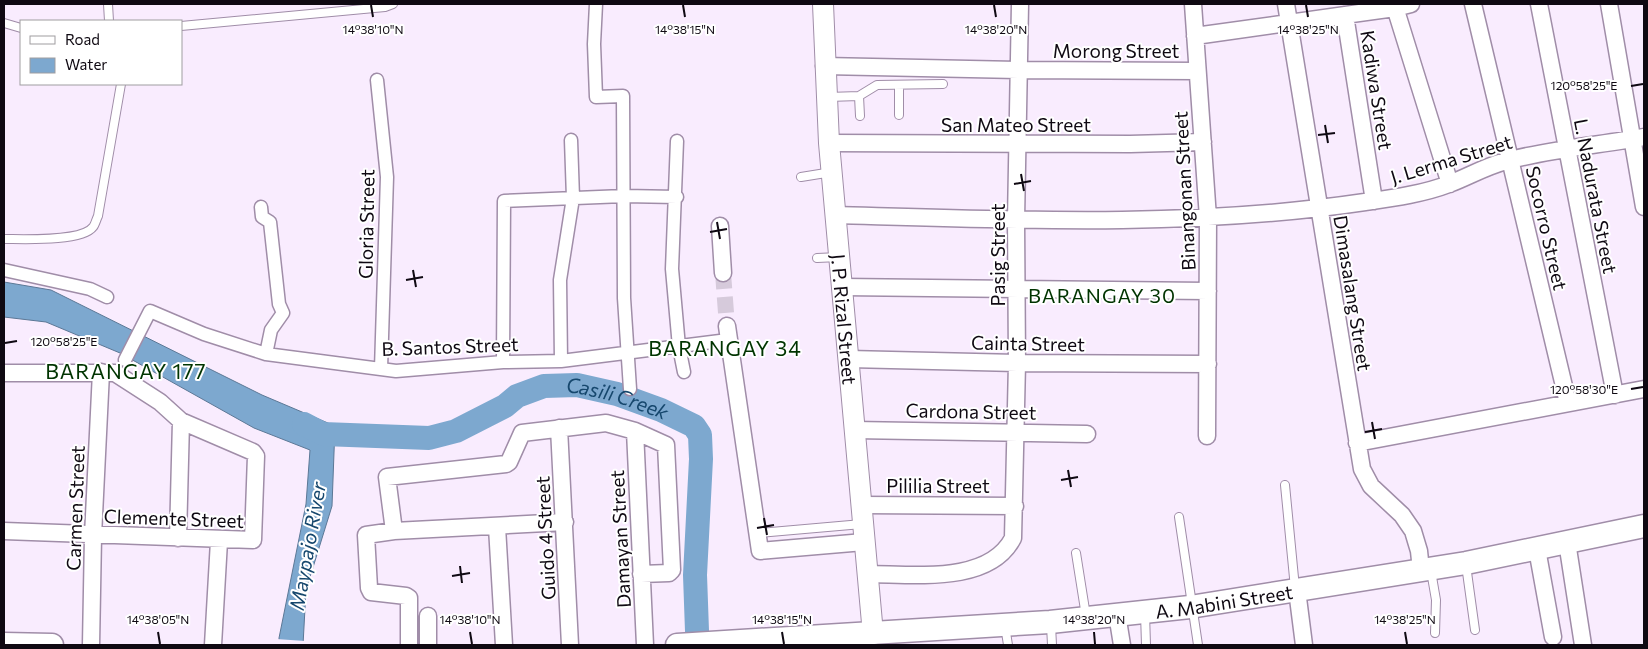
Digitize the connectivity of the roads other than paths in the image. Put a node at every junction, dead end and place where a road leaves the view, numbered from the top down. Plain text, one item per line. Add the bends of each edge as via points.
1 (108, 4) edge
2 (393, 4) edge
3 (596, 4) edge
4 (823, 4) edge
5 (1020, 4) edge
6 (1193, 4) edge
7 (1286, 4) edge
8 (1411, 4) edge
9 (1473, 4) edge
10 (1539, 4) edge
11 (1609, 4) edge
12 (1394, 6) edge
13 (1345, 15) junction
14 (109, 20) edge
15 (4, 23) edge
16 (1288, 23) junction
17 (182, 26) edge
18 (20, 28) edge
19 (1195, 36) junction
20 (824, 66) junction
21 (1018, 70) junction
22 (1198, 71) junction
23 (377, 80) dead end
24 (898, 84) junction
25 (943, 84) dead end
26 (121, 85) edge
27 (859, 96) junction
28 (827, 97) junction
29 (899, 115) dead end
30 (860, 116) dead end
31 (1638, 138) edge
32 (571, 140) dead end
33 (677, 141) dead end
34 (1202, 142) junction
35 (829, 143) junction
36 (1018, 144) junction
37 (1567, 150) junction
38 (1510, 160) junction
39 (832, 172) junction
40 (801, 177) dead end
41 (1450, 184) junction
42 (624, 196) junction
43 (677, 196) junction
44 (573, 198) junction
45 (1374, 201) junction
46 (261, 207) dead end
47 (1644, 207) edge
48 (1319, 208) junction
49 (835, 215) junction
50 (1208, 218) junction
51 (1016, 220) junction
52 (720, 226) dead end
53 (4, 239) edge
54 (839, 256) junction
55 (817, 258) dead end
56 (4, 270) edge
57 (723, 273) tunnel mouth
58 (842, 287) junction
59 (1017, 290) junction
60 (1208, 291) junction
61 (107, 298) dead end
62 (728, 333) joint
63 (679, 348) junction
64 (266, 354) junction
65 (627, 354) junction
66 (848, 359) junction
67 (125, 360) dead end
68 (561, 361) junction
69 (503, 362) junction
70 (1017, 363) junction
71 (1208, 364) junction
72 (381, 369) junction
73 (101, 372) junction
74 (684, 372) dead end
75 (4, 373) edge
76 (630, 389) dead end
77 (1644, 389) edge
78 (1615, 395) junction
79 (1568, 403) junction
80 (181, 421) junction
81 (559, 428) junction
82 (854, 430) junction
83 (635, 431) junction
84 (1014, 432) junction
85 (1087, 434) dead end
86 (1207, 436) dead end
87 (1357, 443) junction
88 (1285, 485) dead end
89 (1015, 506) junction
90 (1179, 517) dead end
91 (565, 522) junction
92 (862, 524) junction
93 (1644, 526) edge
94 (497, 527) junction
95 (4, 531) edge
96 (394, 531) junction
97 (758, 533) junction
98 (93, 536) junction
99 (178, 538) junction
100 (219, 540) junction
101 (1567, 542) junction
102 (1537, 549) junction
103 (1076, 553) dead end
104 (1466, 563) junction
105 (1426, 570) junction
106 (642, 574) junction
107 (867, 574) junction
108 (1295, 590) junction
109 (1190, 607) junction
110 (1145, 611) junction
111 (1117, 614) junction
112 (428, 616) dead end
113 (1086, 618) junction
114 (1050, 622) junction
115 (1475, 630) dead end
116 (1435, 632) dead end
117 (873, 634) junction
118 (1006, 635) edge
119 (1554, 637) dead end
120 (803, 642) edge
121 (4, 644) edge
122 (744, 644) edge
123 (52, 645) edge
124 (92, 645) edge
125 (213, 645) edge
126 (409, 645) edge
127 (428, 645) edge
128 (504, 645) edge
129 (570, 645) edge
130 (645, 645) edge
131 (678, 645) edge
132 (694, 645) edge
133 (1052, 645) edge
134 (1122, 645) edge
135 (1146, 645) edge
136 (1198, 645) edge
137 (1304, 645) edge
138 (1583, 645) edge

1 - 14 lane
2 - 17 lane
3 - 42 street via 596,97 623,96
4 - 20 street, J. P. Rizal Street
5 - 21 street, Pasig Street
6 - 19 street, Binangonan Street
7 - 16 street, Dimasalang Street
8 - 12 street
9 - 38 street, Socorro Street
10 - 37 street, L. Nadurata Street
11 - 31 street
12 - 13 street
12 - 41 street
13 - 16 street
13 - 45 street, Kadiwa Street
15 - 18 lane
16 - 19 street
16 - 48 street, Dimasalang Street
19 - 22 street, Binangonan Street
20 - 21 street, Morong Street
20 - 28 street, J. P. Rizal Street
21 - 22 street, Morong Street
21 - 36 street, Pasig Street
22 - 34 street, Binangonan Street
23 - 72 street, Gloria Street via 387,177
24 - 25 lane
24 - 27 lane via 877,85
24 - 29 lane
26 - 53 lane via 98,216 93,228 83,234 47,239
27 - 28 lane
27 - 30 lane
28 - 35 street, J. P. Rizal Street
31 - 37 street, J. Lerma Street
31 - 47 street
32 - 44 street
33 - 43 street
34 - 36 street, San Mateo Street
34 - 50 street, Binangonan Street
35 - 36 street, San Mateo Street
35 - 39 street, J. P. Rizal Street
36 - 51 street, Pasig Street
37 - 38 street, J. Lerma Street
37 - 78 street, L. Nadurata Street
38 - 41 street, J. Lerma Street via 1482,168
38 - 79 street, Socorro Street
39 - 40 lane
39 - 49 street, J. P. Rizal Street
41 - 45 street, J. Lerma Street
42 - 43 street
42 - 44 street
42 - 65 street
43 - 63 street via 672,269
44 - 68 street via 560,280
44 - 69 street via 504,201
45 - 48 street, J. Lerma Street
46 - 64 street via 262,217 270,222 279,304 283,313 271,330
48 - 50 street, J. Lerma Street
48 - 87 street, Dimasalang Street
49 - 51 street, J. Lerma Street
49 - 54 street, J. P. Rizal Street
50 - 51 street, J. Lerma Street
50 - 60 street, Binangonan Street
51 - 59 street, Pasig Street
52 - 57 street
54 - 55 lane
54 - 58 street, J. P. Rizal Street
56 - 61 street via 90,289
58 - 59 street
58 - 66 street, J. P. Rizal Street
59 - 60 street
59 - 70 street, Pasig Street
60 - 71 street, Binangonan Street
62 - 63 street, B. Santos Street
62 - 97 street
63 - 65 street, B. Santos Street
63 - 74 street
64 - 67 street, B. Santos Street via 204,334 150,311
64 - 72 street, B. Santos Street
65 - 68 street, B. Santos Street
65 - 76 street
66 - 70 street, Cainta Street
66 - 82 street, J. P. Rizal Street
68 - 69 street, B. Santos Street
69 - 72 street, B. Santos Street via 396,371
70 - 71 street, Cainta Street
70 - 84 street, Pasig Street
71 - 86 street, Binangonan Street
73 - 75 street
73 - 80 street via 115,373 160,402
73 - 98 street, Carmen Street
77 - 78 street
78 - 79 street
79 - 87 street
80 - 99 street
80 - 100 street, Clemente Street via 256,456 253,540
81 - 83 street via 606,423
81 - 91 street, Guido 4 Street
81 - 96 street via 520,434 506,464 391,475 387,479
82 - 84 street, Cardona Street
82 - 92 street, J. P. Rizal Street
83 - 106 street, Damayan Street
83 - 106 street via 666,445 669,465 672,570 669,573
84 - 85 street, Cardona Street
84 - 89 street, Pasig Street
87 - 105 street, Dimasalang Street via 1362,469 1372,486 1402,515 1413,531
88 - 108 lane
89 - 92 street, Pililia Street
89 - 107 street, Pasig Street via 1013,538 1003,553 987,563 963,573
90 - 109 lane
91 - 94 street
91 - 129 street, Guido 4 Street
92 - 97 lane
92 - 97 street, Pililia Street via 760,551
92 - 107 street, J. P. Rizal Street
93 - 101 main road, A. Mabini Street
94 - 96 street
94 - 128 street
95 - 98 street, Clemente Street
96 - 126 street via 366,535 369,588 371,592 409,598
98 - 99 street, Clemente Street
98 - 124 street, Carmen Street
99 - 100 street, Clemente Street
100 - 125 street
101 - 102 main road, A. Mabini Street
101 - 138 street
102 - 104 main road, A. Mabini Street
102 - 119 street
103 - 113 lane
104 - 105 main road, A. Mabini Street
104 - 115 lane
105 - 108 main road, A. Mabini Street
105 - 116 lane via 1436,600
106 - 130 street, Damayan Street
107 - 117 street, J. P. Rizal Street
108 - 109 main road, A. Mabini Street
108 - 137 street
109 - 110 main road, A. Mabini Street
109 - 136 lane
110 - 111 main road, A. Mabini Street
110 - 135 lane
111 - 113 main road, A. Mabini Street
111 - 134 street
112 - 127 street
113 - 114 main road, A. Mabini Street
114 - 118 main road, A. Mabini Street
114 - 133 lane
117 - 118 main road, A. Mabini Street
117 - 120 main road, A. Mabini Street via 847,640
120 - 122 main road, A. Mabini Street
121 - 123 main road
122 - 132 main road, A. Mabini Street
131 - 132 main road, A. Mabini Street

